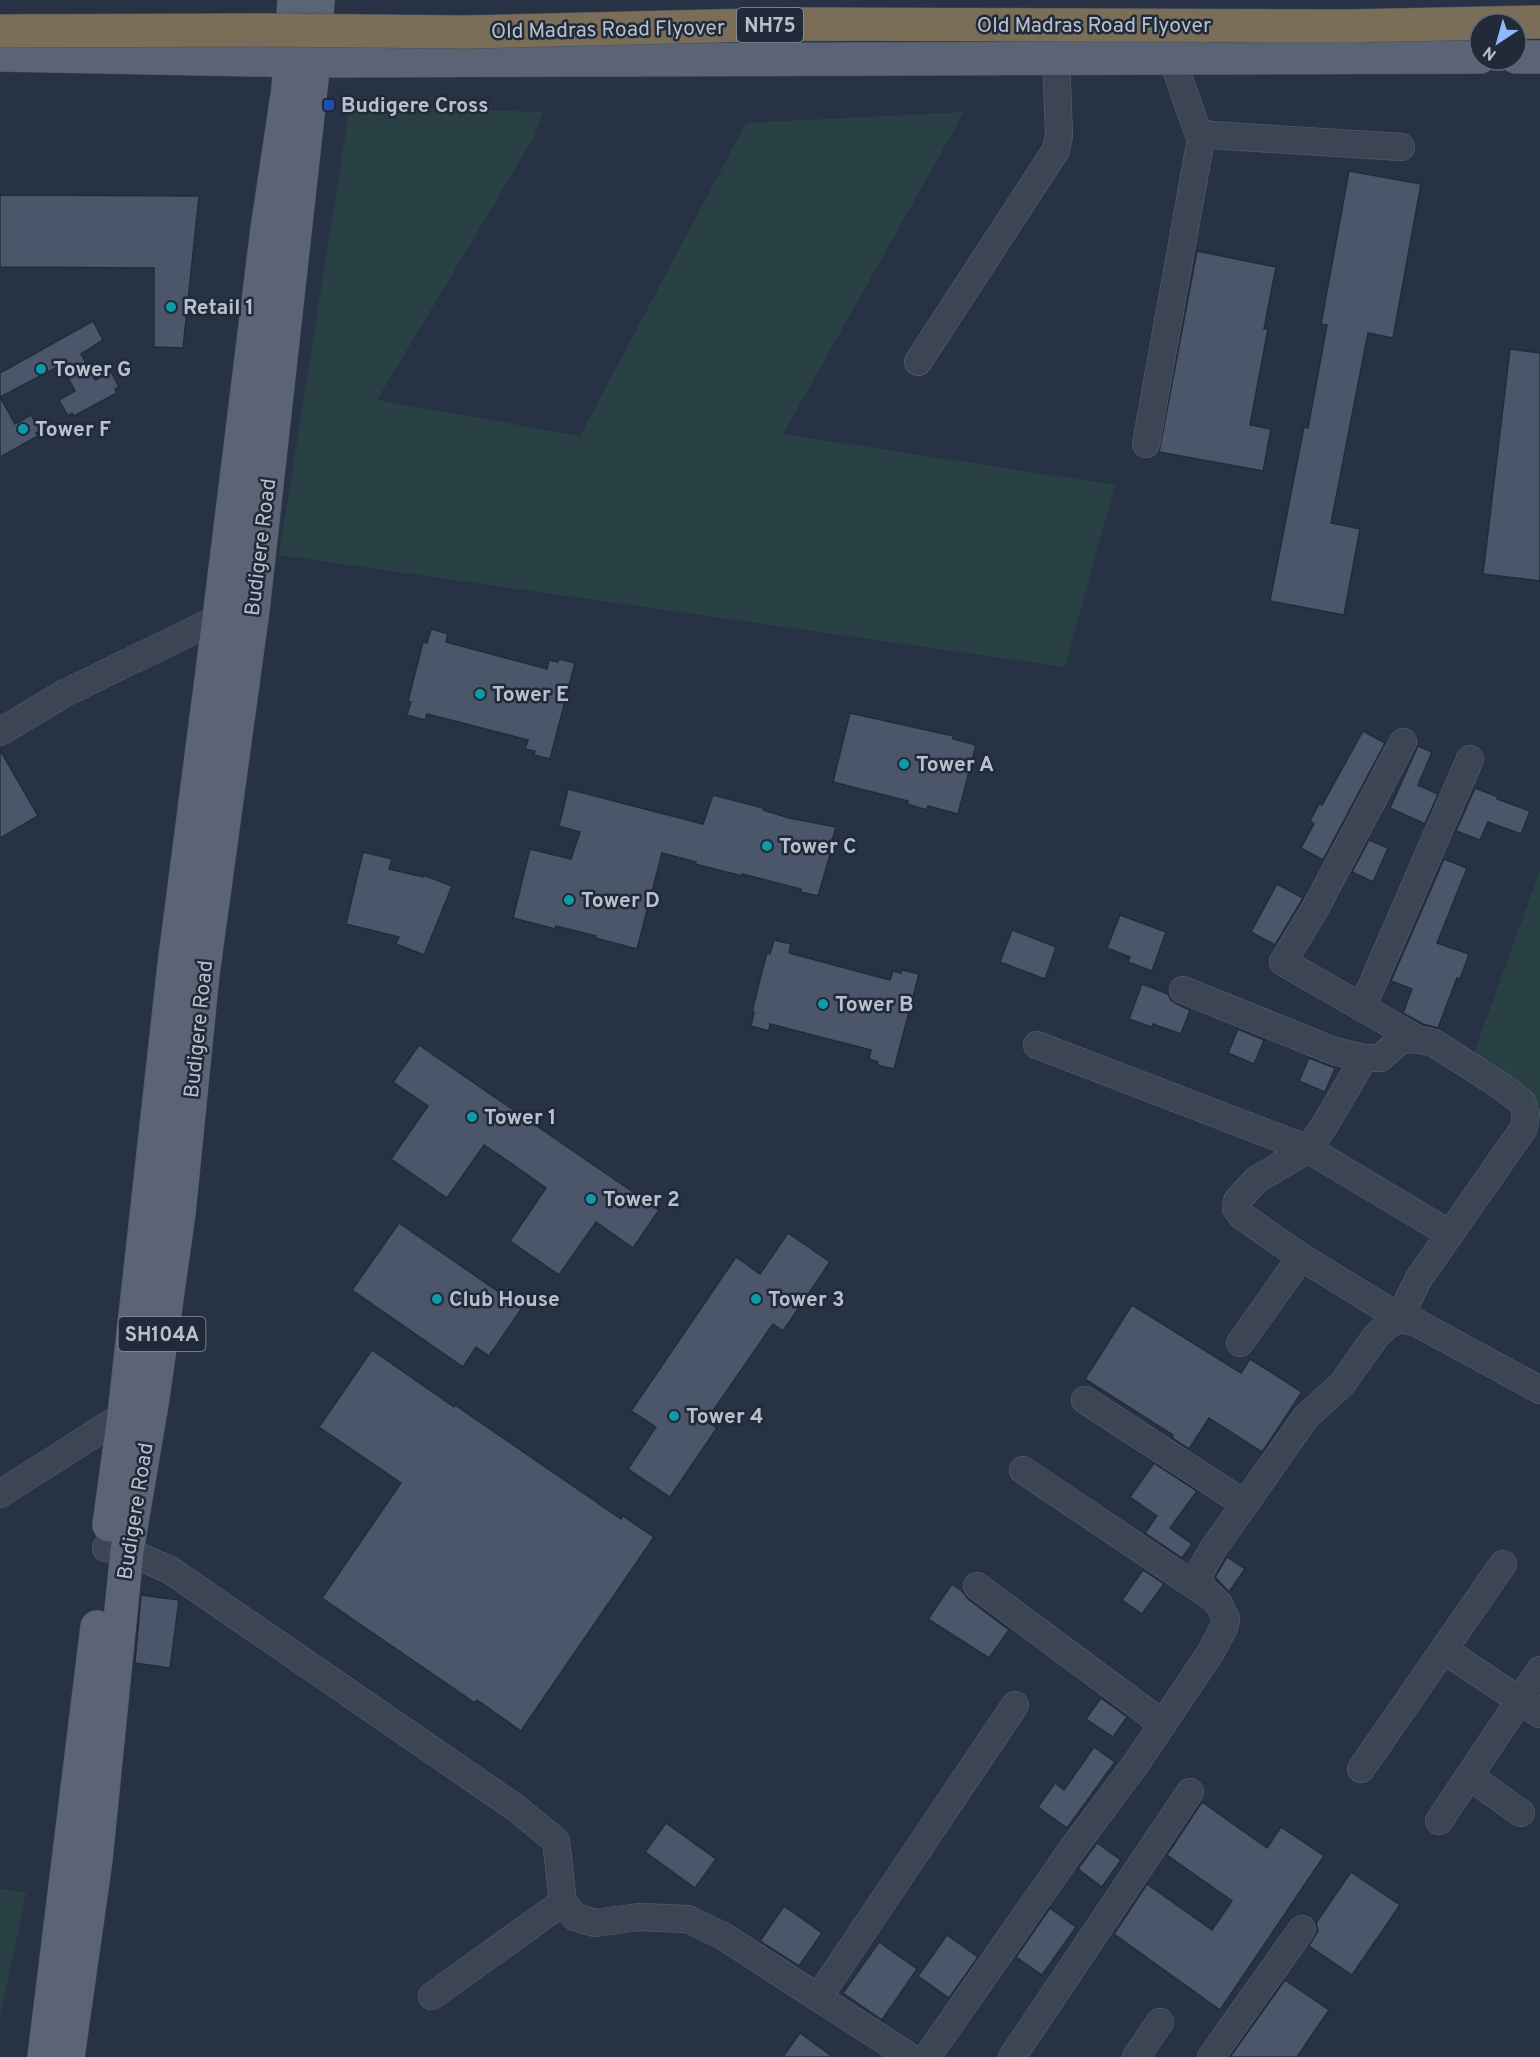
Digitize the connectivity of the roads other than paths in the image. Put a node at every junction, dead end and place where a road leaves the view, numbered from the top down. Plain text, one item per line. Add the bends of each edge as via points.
1 (294, 0) edge
2 (318, 0) edge
3 (1540, 22) edge
4 (0, 31) edge
5 (0, 55) edge
6 (1468, 57) edge
7 (1172, 58) junction
8 (1056, 59) junction
9 (302, 61) junction
10 (1202, 133) junction
11 (1401, 147) dead end
12 (918, 362) dead end
13 (1146, 444) dead end
14 (219, 618) junction
15 (0, 732) edge
16 (1403, 742) dead end
17 (1470, 759) dead end
18 (1183, 990) dead end
19 (1362, 1008) junction
20 (1417, 1039) junction
21 (1036, 1045) dead end
22 (1364, 1058) junction
23 (1308, 1149) junction
24 (1450, 1234) junction
25 (1301, 1257) junction
26 (1402, 1319) junction
27 (1240, 1343) dead end
28 (1540, 1390) edge
29 (1085, 1400) dead end
30 (124, 1415) junction
31 (1023, 1470) dead end
32 (0, 1494) edge
33 (1245, 1504) junction
34 (116, 1549) junction
35 (1503, 1564) dead end
36 (977, 1586) dead end
37 (1210, 1596) junction
38 (1444, 1650) junction
39 (1540, 1670) edge
40 (1015, 1706) dead end
41 (1530, 1708) edge
42 (1163, 1724) junction
43 (1361, 1769) dead end
44 (1469, 1776) junction
45 (1190, 1792) dead end
46 (1521, 1813) dead end
47 (1439, 1821) dead end
48 (563, 1902) junction
49 (1302, 1929) dead end
50 (432, 1996) dead end
51 (818, 1998) junction
52 (1160, 2022) dead end
53 (44, 2057) edge
54 (68, 2057) edge
55 (909, 2057) edge
56 (927, 2057) edge
57 (1012, 2057) edge
58 (1136, 2057) edge
59 (1211, 2057) edge

1 - 9 main road, Budigere Road / SH104A
2 - 9 main road, Budigere Road / SH104A
3 - 4 highway, Old Madras Road Flyover / NH75, bridge via 1348,26 798,24 465,32
5 - 9 main road
6 - 7 main road
7 - 8 main road
7 - 10 street via 1197,130
8 - 9 main road
8 - 12 street via 1056,150
9 - 14 main road, Budigere Road / SH104A via 288,89 267,229
9 - 34 main road, Budigere Road / SH104A via 253,610 203,974 179,1213 153,1398
10 - 11 street
10 - 13 street
14 - 15 street via 65,693
14 - 30 main road, Budigere Road / SH104A via 174,965
16 - 19 street via 1283,962
17 - 19 street
18 - 22 street via 1334,1051
19 - 20 street
20 - 22 street via 1401,1040 1380,1058
20 - 24 street via 1434,1043 1501,1086 1521,1102 1526,1113 1524,1128
21 - 23 street
22 - 23 street
23 - 24 street
23 - 25 street via 1257,1180 1236,1208
24 - 26 street via 1419,1278
25 - 26 street
25 - 27 street
26 - 28 street via 1417,1323
26 - 33 street via 1376,1335 1342,1384 1306,1417
29 - 33 street
30 - 32 street
30 - 34 main road, Budigere Road / SH104A
31 - 37 street
33 - 37 street via 1200,1572 1200,1585
34 - 48 street via 170,1569 516,1808 556,1841
34 - 53 main road, Budigere Road / SH104A
34 - 54 main road, Budigere Road / SH104A via 96,1860
35 - 38 street
36 - 42 street
37 - 42 street via 1224,1613 1224,1627 1195,1679
38 - 41 street
38 - 43 street
39 - 41 street
40 - 51 street
41 - 44 street
42 - 56 street
44 - 46 street
44 - 47 street
45 - 57 street
48 - 50 street
48 - 51 street via 575,1917 596,1923 639,1917 688,1919 723,1936
49 - 59 street
51 - 55 street
52 - 58 street

